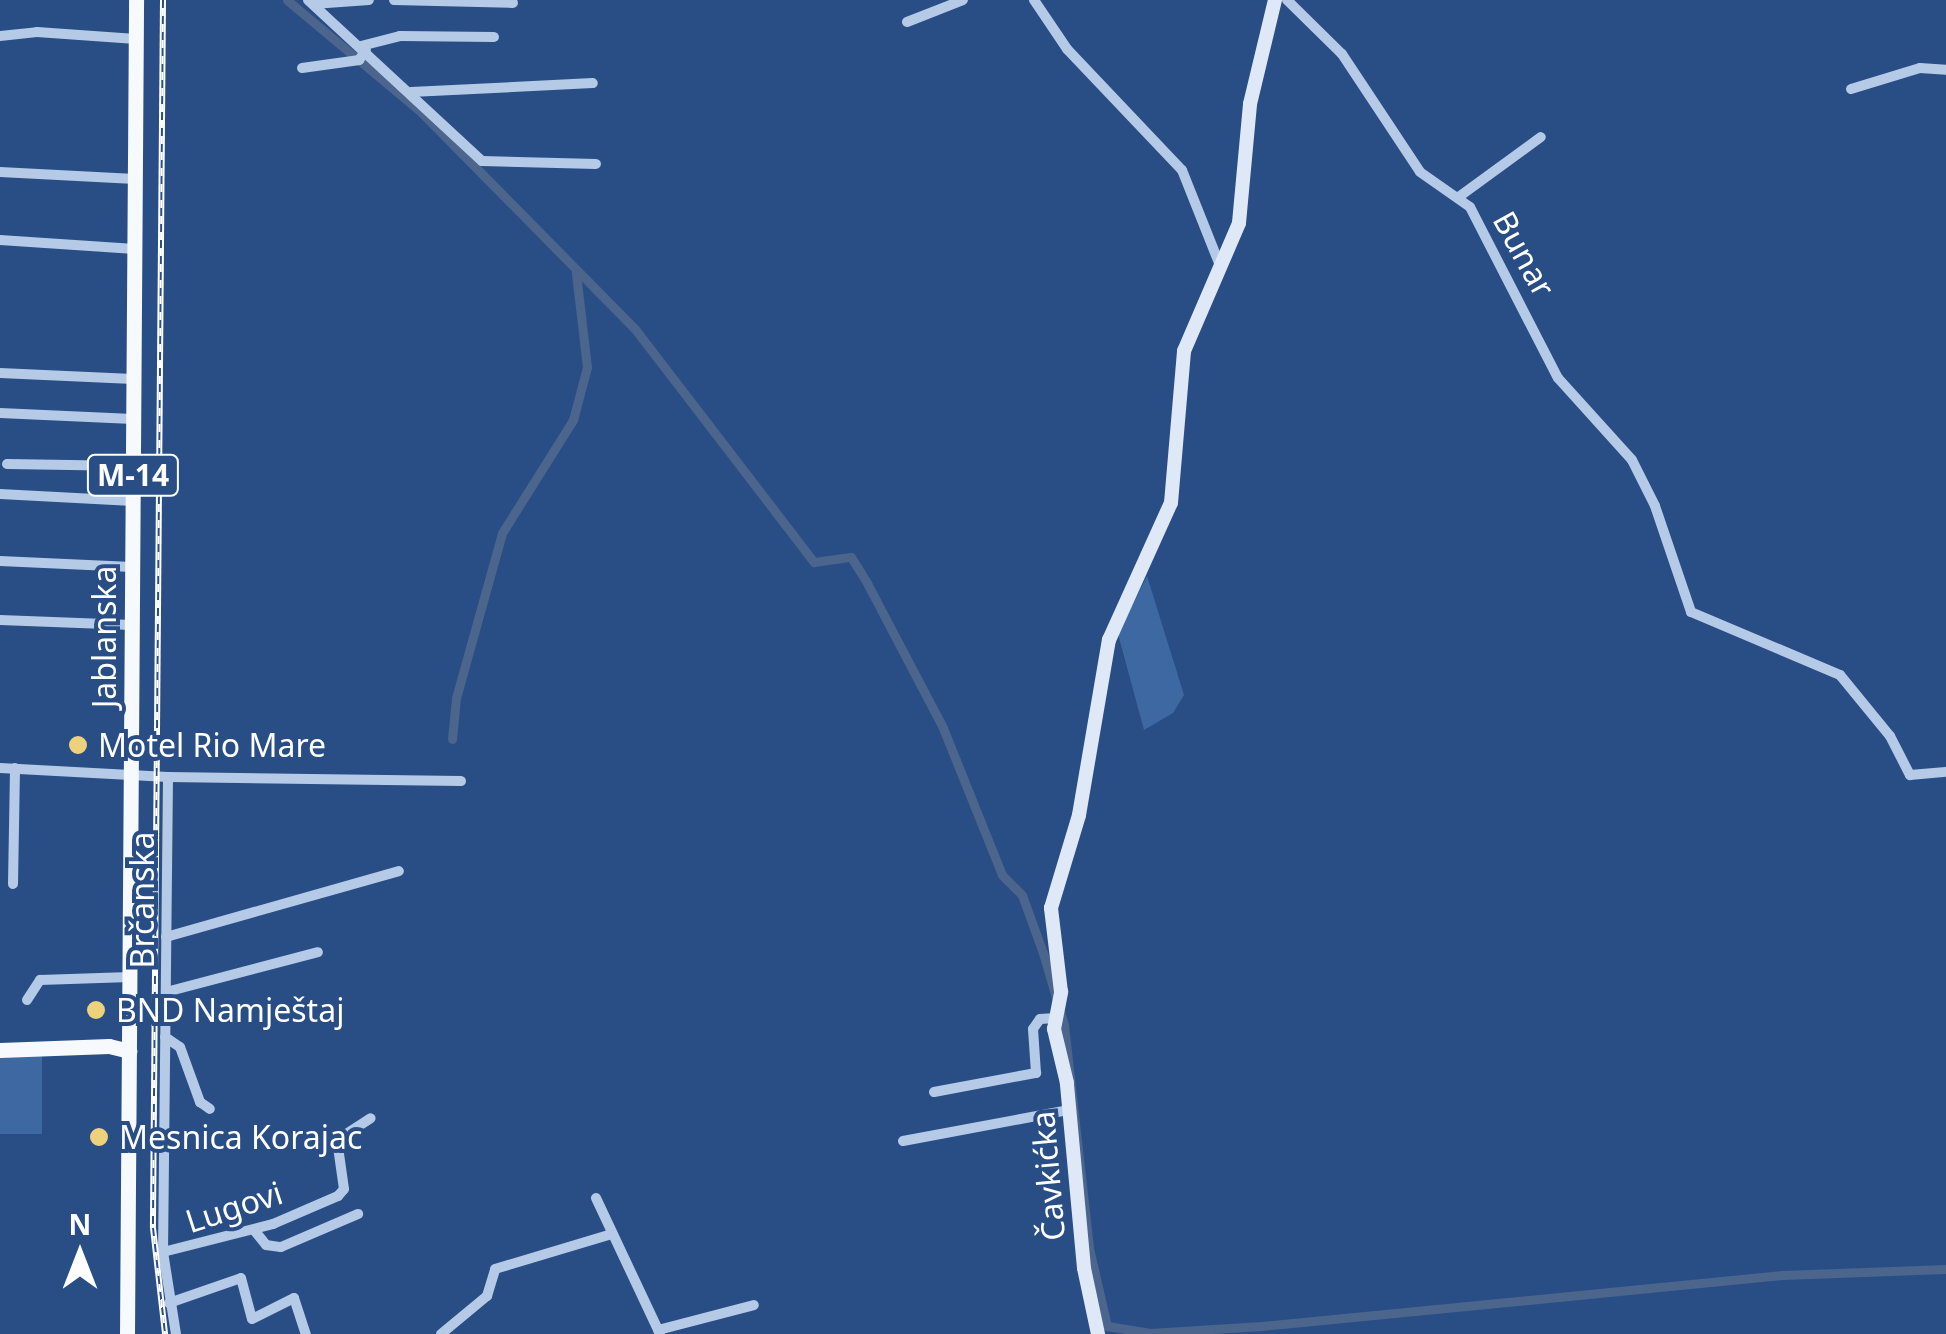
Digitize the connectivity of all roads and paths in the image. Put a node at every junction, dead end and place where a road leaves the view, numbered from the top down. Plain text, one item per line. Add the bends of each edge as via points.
1 (136, 0) edge
2 (369, 0) edge
3 (394, 0) edge
4 (963, 0) edge
5 (1034, 0) edge
6 (1276, 0) edge
7 (1287, 0) edge
8 (310, 2) edge
9 (513, 3) dead end
10 (907, 22) dead end
11 (0, 36) edge
12 (494, 37) dead end
13 (136, 39) junction
14 (362, 53) junction
15 (302, 68) dead end
16 (1946, 70) edge
17 (593, 84) dead end
18 (1851, 89) dead end
19 (411, 92) junction
20 (1541, 137) dead end
21 (596, 164) dead end
22 (0, 172) edge
23 (135, 180) junction
24 (1460, 196) junction
25 (0, 240) edge
26 (135, 249) junction
27 (1219, 263) junction
28 (0, 373) edge
29 (133, 379) junction
30 (0, 413) edge
31 (134, 419) junction
32 (7, 464) dead end
33 (133, 466) junction
34 (0, 494) edge
35 (133, 501) junction
36 (0, 561) edge
37 (132, 567) junction
38 (0, 620) edge
39 (132, 626) junction
40 (0, 768) edge
41 (15, 768) junction
42 (130, 772) junction
43 (1946, 772) edge
44 (162, 776) junction
45 (462, 781) dead end
46 (0, 860) edge
47 (14, 860) junction
48 (399, 871) dead end
49 (13, 884) dead end
50 (166, 938) junction
51 (318, 952) dead end
52 (130, 977) junction
53 (166, 992) junction
54 (27, 1000) dead end
55 (130, 1008) junction
56 (1057, 1011) junction
57 (166, 1037) junction
58 (100, 1046) junction
59 (0, 1050) edge
60 (62, 1050) junction
61 (129, 1054) junction
62 (934, 1092) dead end
63 (210, 1109) dead end
64 (1069, 1110) junction
65 (371, 1118) dead end
66 (902, 1141) dead end
67 (596, 1198) dead end
68 (358, 1214) dead end
69 (254, 1230) junction
70 (612, 1234) junction
71 (163, 1252) junction
72 (169, 1303) junction
73 (754, 1304) dead end
74 (659, 1332) edge
75 (127, 1334) edge
76 (176, 1334) edge
77 (306, 1334) edge
78 (441, 1334) edge
79 (1098, 1334) edge

1 - 13 main road, Jablanska / M-14
2 - 8 street
3 - 9 street
4 - 10 street
5 - 27 street via 1067,49 1182,170
6 - 27 street, Čavkićka via 1250,104 1244,204
7 - 24 street, Bunar via 1342,54 1420,172
8 - 14 street
11 - 13 street
12 - 14 street via 400,36
13 - 23 main road, Jablanska / M-14
14 - 15 street
14 - 19 street
16 - 18 street via 1920,68
17 - 19 street
19 - 21 street via 478,158
20 - 24 street
22 - 23 street
23 - 26 main road, Jablanska / M-14
24 - 43 street, Bunar via 1558,378 1632,460 1699,619 1840,675 1869,705 1910,775
25 - 26 street
26 - 29 main road, Jablanska / M-14
27 - 56 street, Čavkićka via 1184,351 1171,503 1103,662 1079,815 1051,908
28 - 29 street
29 - 31 main road, Jablanska / M-14
30 - 31 street
31 - 33 main road, Jablanska / M-14
32 - 33 street
33 - 35 main road, Jablanska / M-14
34 - 35 street
35 - 37 main road, Jablanska / M-14
36 - 37 street
37 - 39 main road, Jablanska / M-14
38 - 39 street
39 - 42 main road, Jablanska / M-14
40 - 41 street
41 - 42 street
41 - 47 street
42 - 44 street
42 - 52 main road, Jablanska / M-14
44 - 45 street
44 - 50 street, Brčanska
46 - 47 street
47 - 49 street
48 - 50 street
50 - 53 street, Brčanska
51 - 53 street
52 - 54 street via 40,980
52 - 55 main road, Jablanska / M-14
53 - 57 street, Brčanska
55 - 58 main road
55 - 61 main road, Jablanska / M-14
56 - 62 street via 1033,1029 1036,1073
56 - 64 street, Čavkićka
57 - 63 street via 180,1047 200,1102
57 - 71 street, Brčanska
58 - 60 main road
58 - 61 main road
59 - 60 main road
60 - 61 main road
61 - 75 main road, Jablanska
64 - 66 street
64 - 79 street, Čavkićka via 1084,1268
65 - 69 street, Lugovi via 337,1140 342,1193
67 - 70 street
68 - 69 street via 281,1247 266,1245
69 - 71 street, Lugovi
70 - 74 street
70 - 78 street via 495,1269 487,1296
71 - 72 street, Brčanska
72 - 76 street, Brčanska
72 - 77 street via 240,1278 252,1319 294,1298
73 - 74 street

